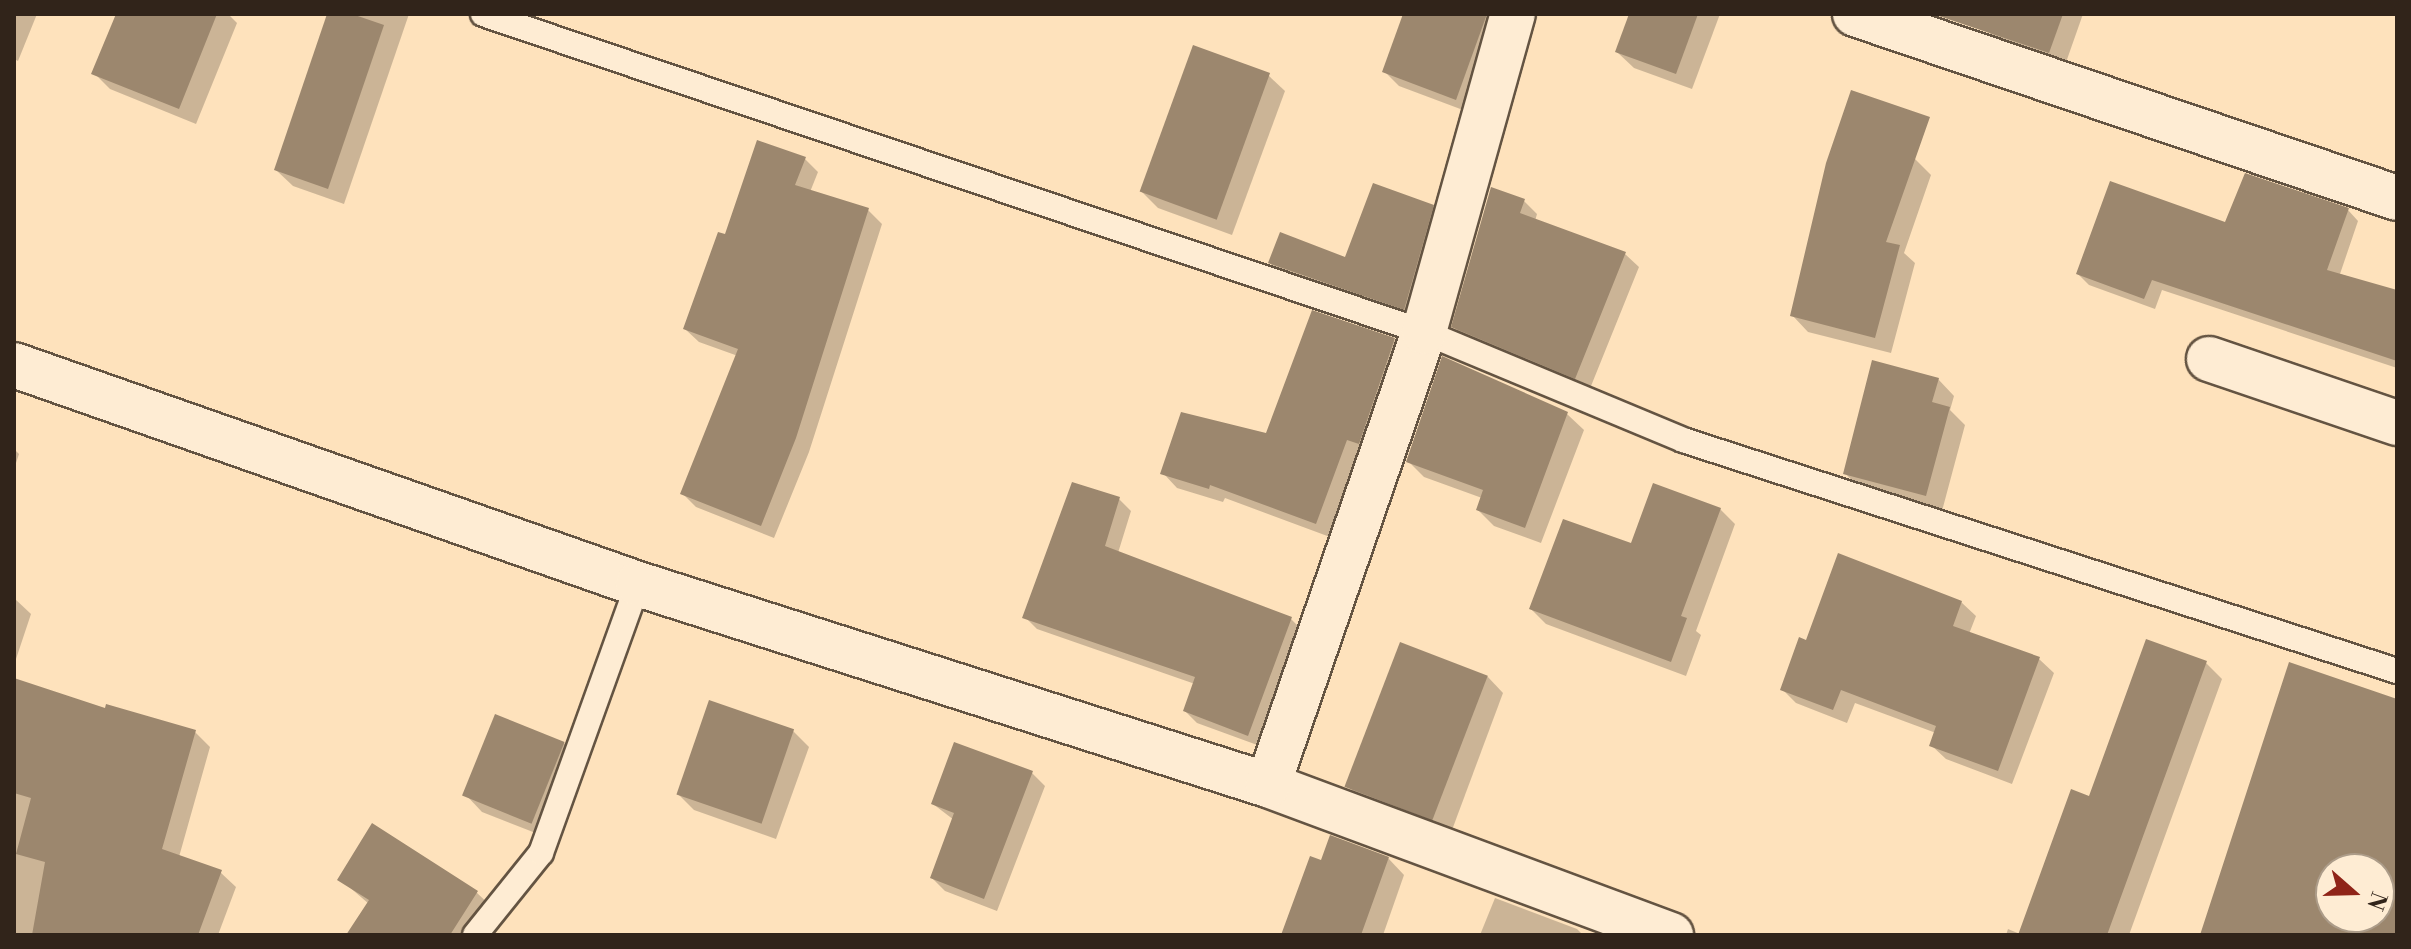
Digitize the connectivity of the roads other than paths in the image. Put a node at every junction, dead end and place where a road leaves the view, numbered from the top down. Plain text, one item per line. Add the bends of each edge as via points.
1 (483, 14) edge
2 (1513, 14) edge
3 (1855, 14) edge
4 (2397, 198) edge
5 (1424, 332) junction
6 (2209, 359) dead end
7 (14, 365) edge
8 (2397, 423) edge
9 (638, 584) junction
10 (2397, 671) edge
11 (1268, 785) junction
12 (1661, 934) edge
13 (475, 935) edge

1 - 5 lane
2 - 5 street
3 - 4 street
5 - 10 lane via 1683,440
5 - 11 street
6 - 8 street
7 - 9 street
9 - 11 street
9 - 13 lane via 541,853
11 - 12 street

